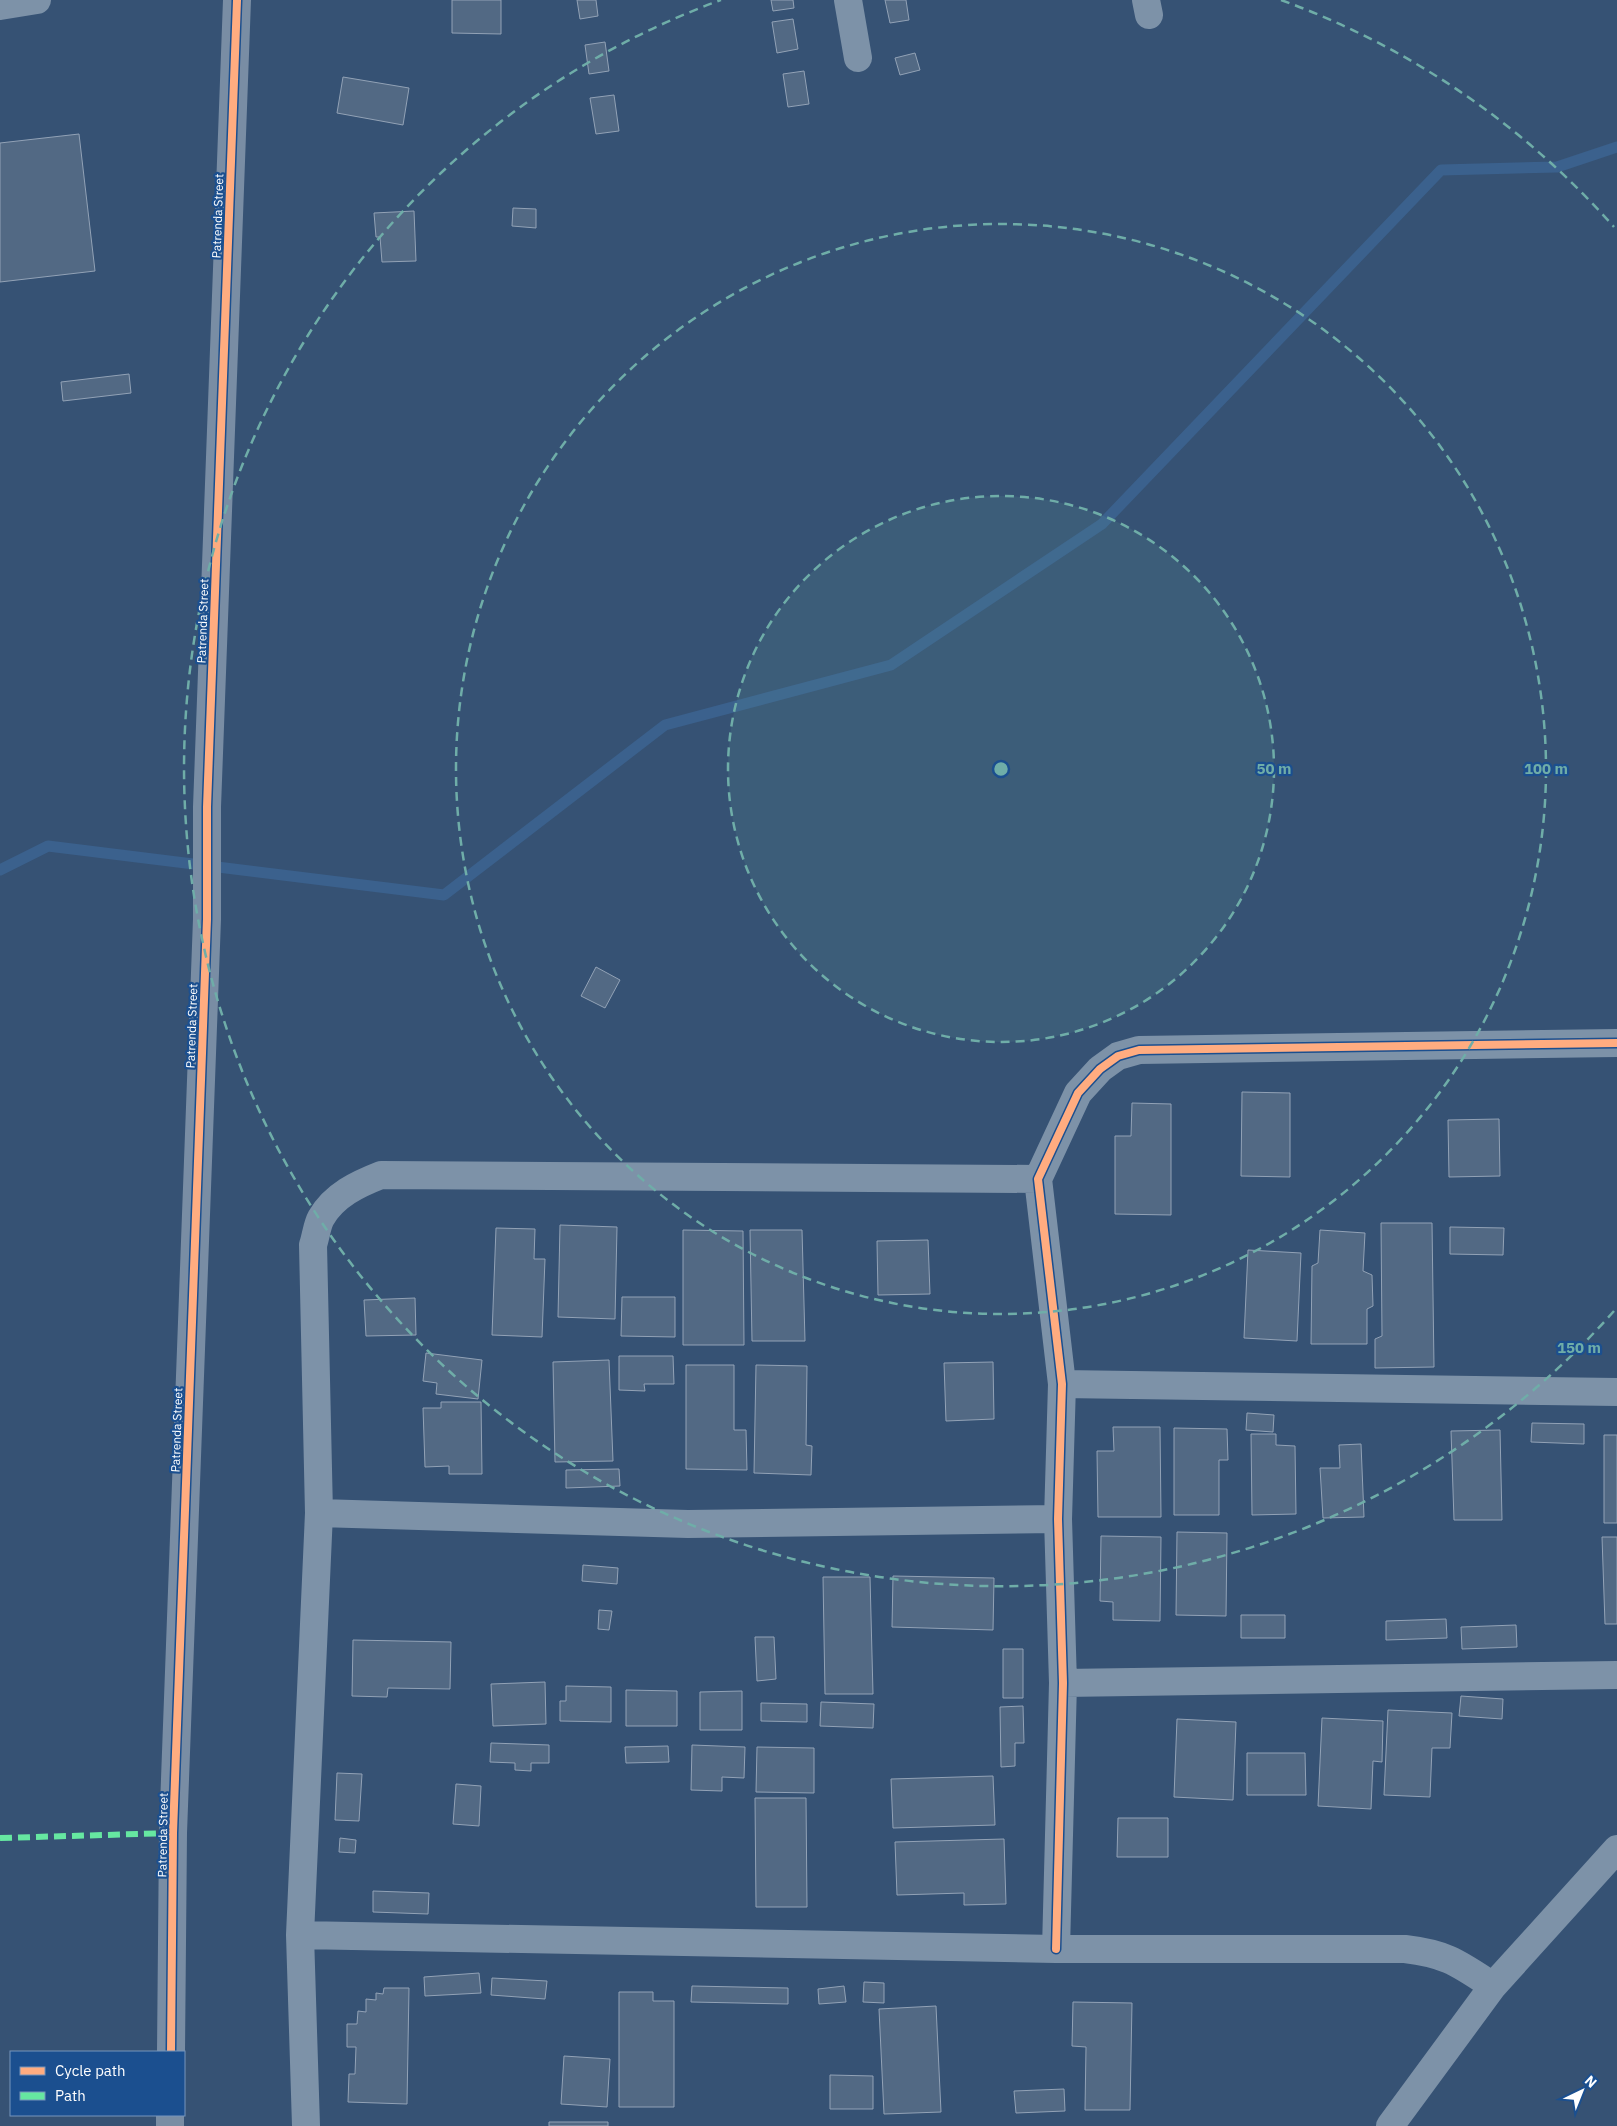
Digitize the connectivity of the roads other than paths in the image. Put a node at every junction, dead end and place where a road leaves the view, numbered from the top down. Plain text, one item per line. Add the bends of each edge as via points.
1 (37, 0) edge
2 (237, 0) edge
3 (848, 0) edge
4 (0, 6) edge
5 (858, 58) dead end
6 (1617, 1043) edge
7 (1038, 1179) junction
8 (1062, 1384) junction
9 (1617, 1392) edge
10 (319, 1513) junction
11 (1058, 1519) junction
12 (1617, 1675) edge
13 (1063, 1683) junction
14 (1617, 1849) edge
15 (300, 1935) junction
16 (1056, 1949) junction
17 (1493, 1986) junction
18 (171, 2051) edge
19 (306, 2126) edge
20 (1390, 2126) edge

1 - 4 street
2 - 18 street, Patrenda Street via 174,1813
3 - 5 street
6 - 7 street via 1139,1050 1118,1056 1100,1069 1078,1093
7 - 8 street
7 - 10 street via 381,1175 354,1186 337,1199 321,1218 314,1245
8 - 9 street
8 - 11 street
10 - 11 street via 688,1524
10 - 15 street
11 - 13 street
12 - 13 street
13 - 16 street
14 - 17 street
15 - 16 street
15 - 19 street
16 - 17 street via 1405,1949 1453,1959
17 - 20 street

